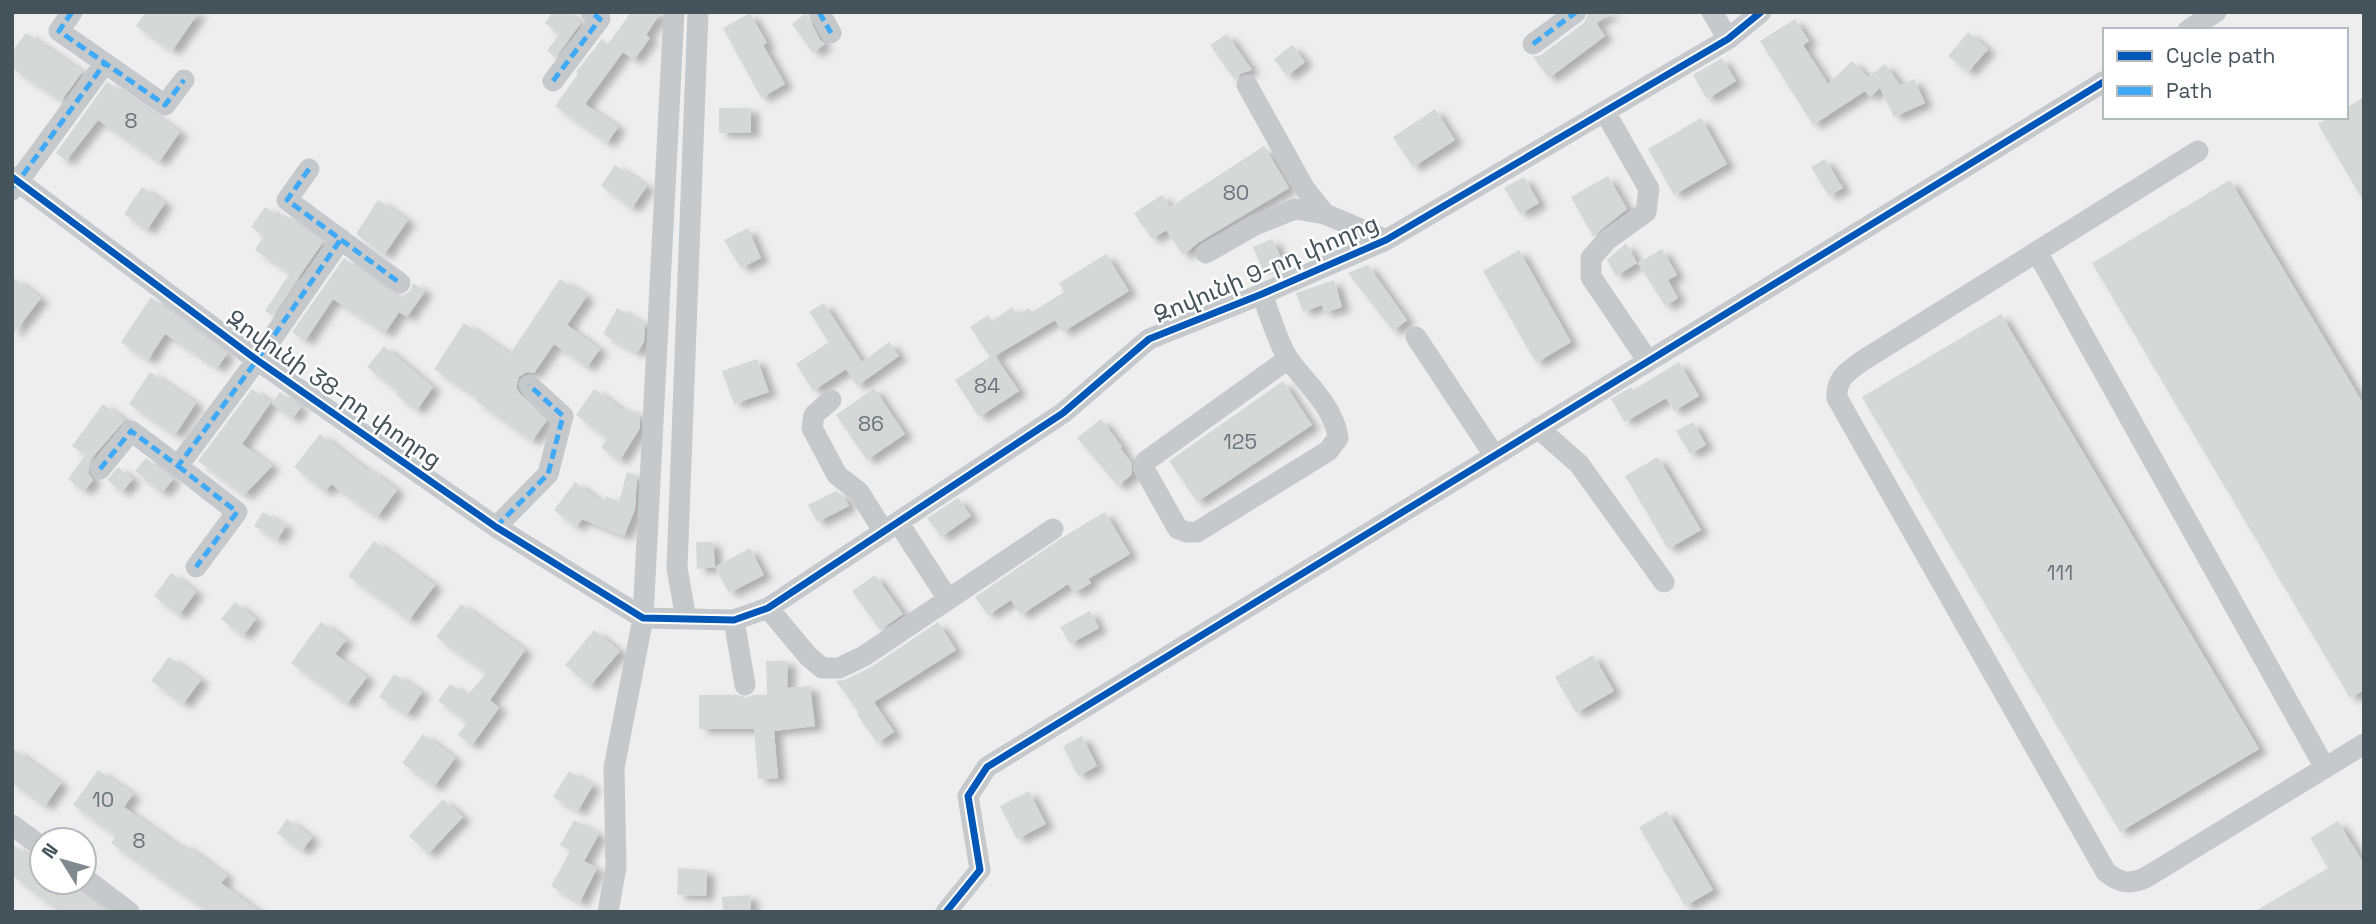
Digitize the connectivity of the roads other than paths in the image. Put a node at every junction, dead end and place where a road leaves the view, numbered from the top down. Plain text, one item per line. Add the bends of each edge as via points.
1 (72, 12) edge
2 (591, 12) edge
3 (674, 12) edge
4 (698, 12) edge
5 (819, 12) edge
6 (1576, 12) edge
7 (1712, 12) edge
8 (1761, 12) edge
9 (2216, 12) edge
10 (2191, 28) edge
11 (831, 33) dead end
12 (1728, 39) junction
13 (1533, 44) dead end
14 (105, 63) junction
15 (184, 80) dead end
16 (553, 81) dead end
17 (2103, 82) edge
18 (1247, 85) dead end
19 (1605, 112) junction
20 (2198, 151) dead end
21 (309, 169) dead end
22 (14, 183) edge
23 (1325, 214) junction
24 (341, 239) junction
25 (1387, 240) junction
26 (2037, 252) junction
27 (1206, 253) dead end
28 (400, 283) dead end
29 (1262, 294) junction
30 (1416, 337) dead end
31 (1288, 359) junction
32 (257, 360) junction
33 (1648, 361) junction
34 (529, 385) dead end
35 (831, 400) dead end
36 (1538, 428) junction
37 (1494, 455) junction
38 (178, 466) junction
39 (100, 469) dead end
40 (496, 527) junction
41 (891, 527) junction
42 (1053, 529) dead end
43 (196, 568) dead end
44 (1664, 582) dead end
45 (948, 599) junction
46 (768, 608) junction
47 (643, 618) junction
48 (686, 619) junction
49 (734, 620) junction
50 (745, 685) dead end
51 (2364, 744) edge
52 (2325, 768) junction
53 (12, 825) edge
54 (28, 837) edge
55 (98, 889) edge
56 (129, 912) edge
57 (608, 912) edge
58 (946, 912) edge

1 - 14 street via 60,31
2 - 16 street via 600,19
3 - 47 street
4 - 48 street via 677,568
5 - 11 street
6 - 13 street
7 - 12 street
8 - 12 street, Զովունի 9-րդ փողոց
9 - 10 street
12 - 19 street, Զովունի 9-րդ փողոց
14 - 15 street via 165,105
14 - 22 street
17 - 33 street
18 - 23 street via 1305,189
19 - 25 street, Զովունի 9-րդ փողոց
19 - 33 street via 1649,188 1646,212 1607,240 1591,258 1591,277
20 - 26 street
21 - 24 street via 287,200
22 - 32 street, Զովունի 38-րդ փողոց
23 - 25 street
23 - 27 street via 1295,209
24 - 28 street
24 - 32 street
25 - 29 street, Զովունի 9-րդ փողոց
26 - 52 street
26 - 52 street via 1848,371 1837,386 1837,398 2106,872 2118,882 2145,878
29 - 31 street
29 - 41 street, Զովունի 9-րդ փողոց via 1149,339 1063,413
30 - 37 street
31 - 31 street via 1327,408 1338,438 1328,451 1197,532 1178,529 1143,467 1146,461
32 - 38 street
32 - 40 street, Զովունի 38-րդ փողոց
33 - 36 street
34 - 40 street via 563,416 548,474
35 - 41 street via 814,415 812,428 837,475
36 - 37 street
36 - 44 street via 1578,464
37 - 58 street via 987,767 968,796 980,870
38 - 39 street via 131,431
38 - 43 street via 237,512
40 - 47 street, Զովունի 38-րդ փողոց
41 - 45 street
41 - 46 street, Զովունի 9-րդ փողոց
42 - 45 street
45 - 46 street via 839,668 822,668
46 - 49 street, Զովունի 9-րդ փողոց
47 - 48 street, Զովունի 9-րդ փողոց
47 - 57 street via 614,768 616,867
48 - 49 street, Զովունի 9-րդ փողոց
49 - 50 street
51 - 52 street
53 - 54 street
55 - 56 street

